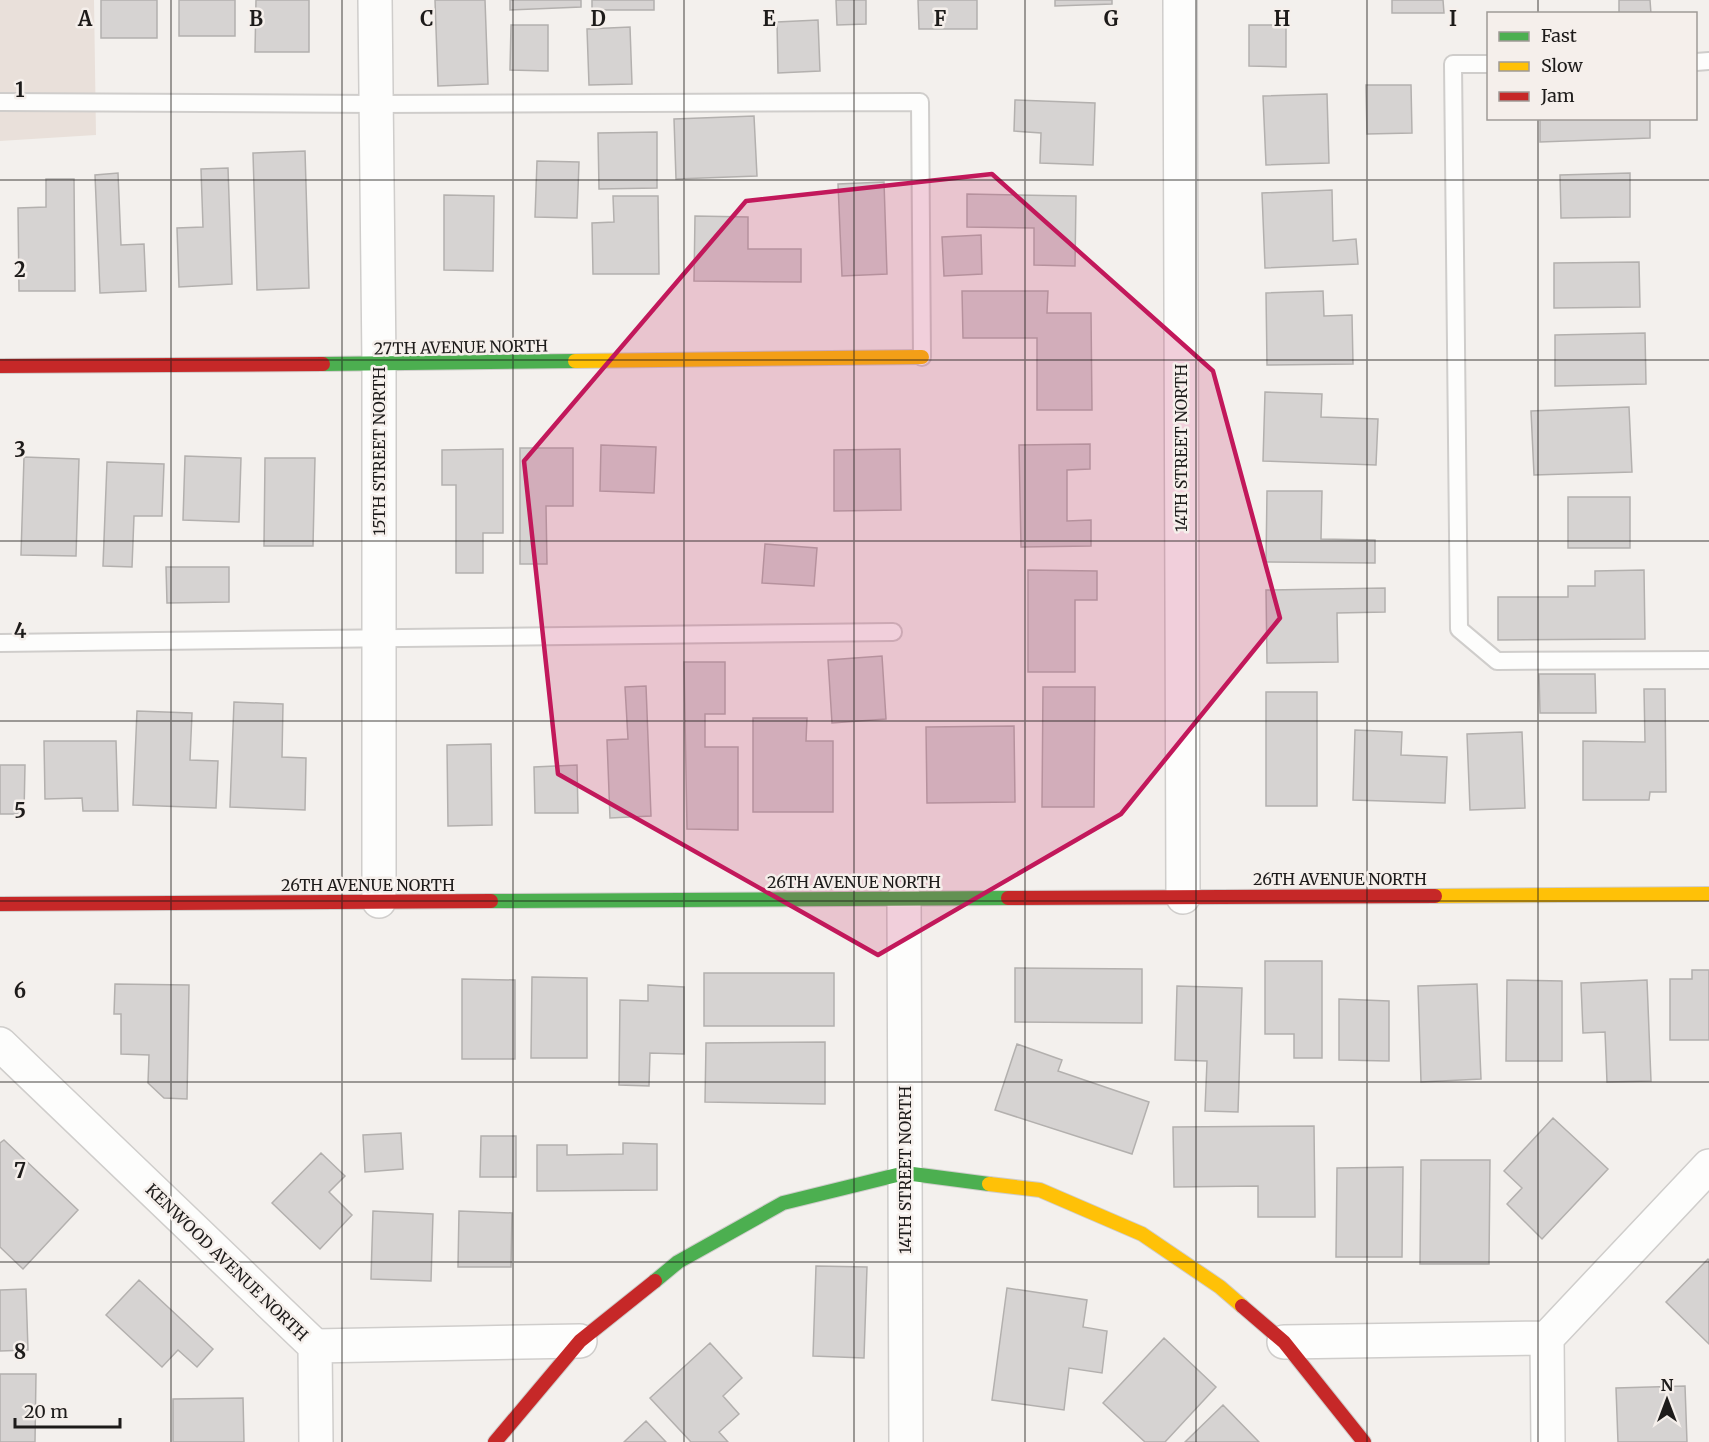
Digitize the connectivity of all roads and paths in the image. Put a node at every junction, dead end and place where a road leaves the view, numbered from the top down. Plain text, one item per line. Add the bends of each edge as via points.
1 (375, 0) edge
2 (1180, 0) edge
3 (1487, 64) edge
4 (0, 102) edge
5 (376, 104) junction
6 (922, 357) joint
7 (379, 364) junction
8 (0, 366) edge
9 (893, 632) dead end
10 (379, 638) junction
11 (0, 643) edge
12 (1709, 660) edge
13 (1709, 894) edge
14 (1183, 897) junction
15 (904, 898) junction
16 (379, 901) junction
17 (0, 904) edge
18 (0, 1044) edge
19 (1709, 1166) edge
20 (905, 1173) junction
21 (1547, 1338) junction
22 (580, 1341) junction
23 (1284, 1342) junction
24 (315, 1346) junction
25 (316, 1442) edge
26 (495, 1442) edge
27 (906, 1442) edge
28 (1364, 1442) edge
29 (1548, 1442) edge

1 - 5 street, 15TH STREET NORTH
2 - 14 street, 14TH STREET NORTH
3 - 12 lane via 1453,64 1459,629 1497,662
4 - 5 lane
5 - 6 lane via 920,102
5 - 7 street, 15TH STREET NORTH
6 - 7 street, 27TH AVENUE NORTH
7 - 8 street, 27TH AVENUE NORTH
7 - 10 street, 15TH STREET NORTH
9 - 10 lane
10 - 11 lane
10 - 16 street, 15TH STREET NORTH
13 - 14 street, 26TH AVENUE NORTH
14 - 15 street, 26TH AVENUE NORTH
15 - 16 street, 26TH AVENUE NORTH
15 - 20 street, 14TH STREET NORTH
16 - 17 street, 26TH AVENUE NORTH
18 - 24 street, KENWOOD AVENUE NORTH
19 - 21 street
20 - 22 street via 783,1203 678,1262
20 - 23 street via 1040,1190 1142,1234 1220,1287
20 - 27 street, 14TH STREET NORTH
21 - 23 street
21 - 29 street
22 - 24 street, KENWOOD AVENUE NORTH
22 - 26 street
23 - 28 street
24 - 25 street

